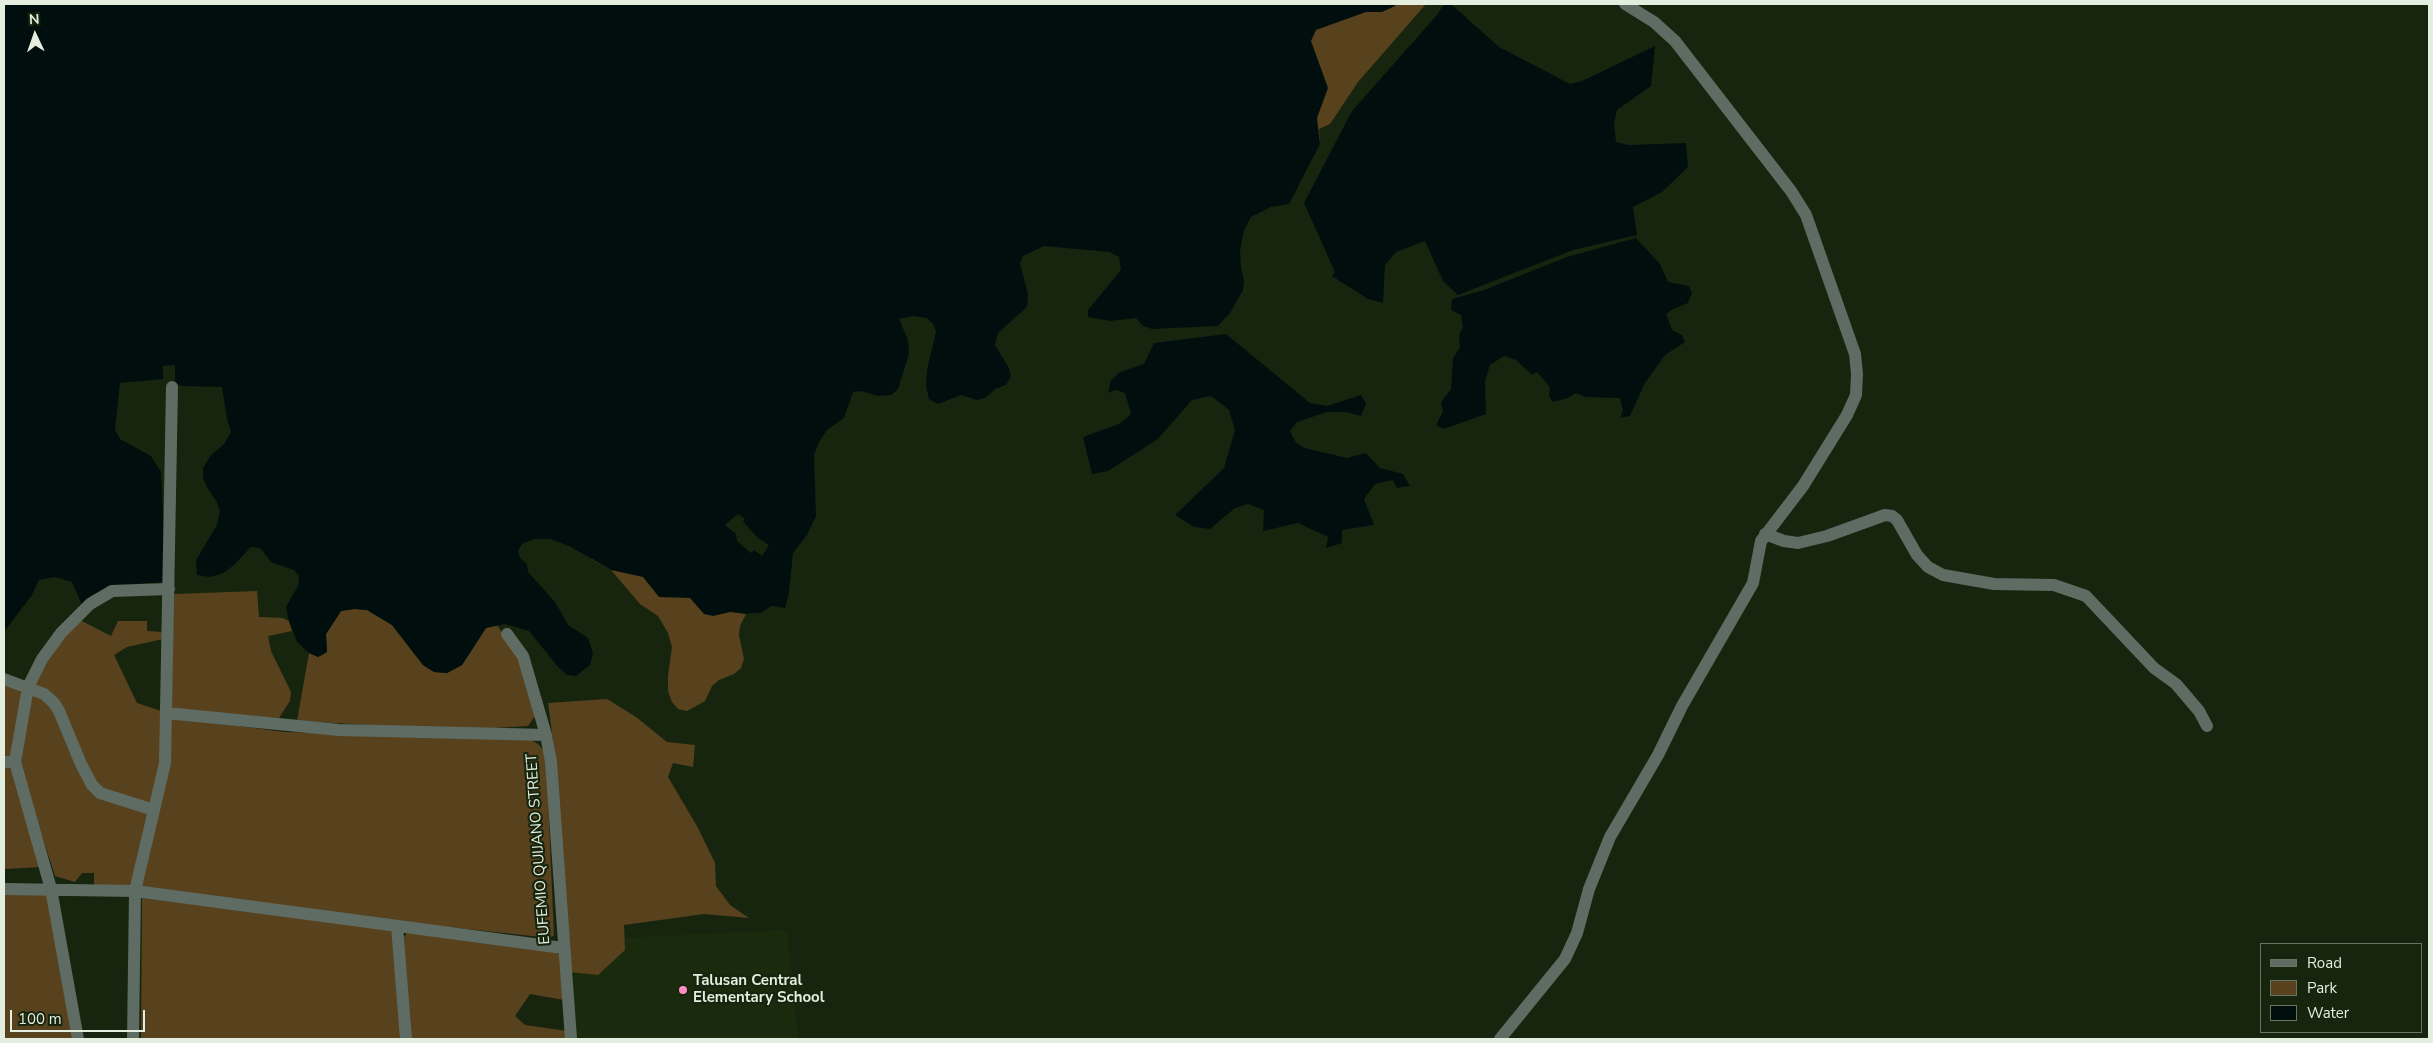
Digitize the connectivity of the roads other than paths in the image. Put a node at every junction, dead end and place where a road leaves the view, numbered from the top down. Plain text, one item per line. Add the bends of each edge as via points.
1 (1625, 4) edge
2 (172, 386) dead end
3 (1765, 534) junction
4 (169, 589) junction
5 (507, 634) dead end
6 (4, 679) edge
7 (28, 687) junction
8 (166, 713) junction
9 (2206, 726) dead end
10 (546, 735) junction
11 (10, 762) edge
12 (154, 810) junction
13 (4, 889) edge
14 (51, 890) junction
15 (135, 892) junction
16 (397, 926) junction
17 (563, 948) junction
18 (78, 1039) edge
19 (133, 1039) edge
20 (406, 1039) edge
21 (571, 1039) edge
22 (1500, 1039) edge

1 - 3 street via 1654,22 1675,41 1791,191 1816,239 1855,354 1858,374 1856,395 1847,415 1803,486
2 - 4 street
3 - 9 street via 1798,543 1885,515 1892,516 1917,555 1928,567 1943,575 1994,584 2054,585 2086,596 2154,668 2176,684 2199,711
3 - 22 street via 1753,583 1610,837 1589,889 1577,933 1565,958
4 - 7 street via 124,589 101,596 51,645
4 - 8 street
5 - 10 street, EUFEMIO QUIJANO STREET via 523,656
6 - 7 street
7 - 11 street
7 - 12 street via 54,703 81,764 100,793
8 - 10 street via 339,730
8 - 12 street via 165,763
10 - 17 street, EUFEMIO QUIJANO STREET via 551,762
11 - 14 street
12 - 15 street
13 - 14 street
14 - 15 street
14 - 18 street
15 - 16 street
15 - 19 street
16 - 17 street
16 - 20 street
17 - 21 street, EUFEMIO QUIJANO STREET

